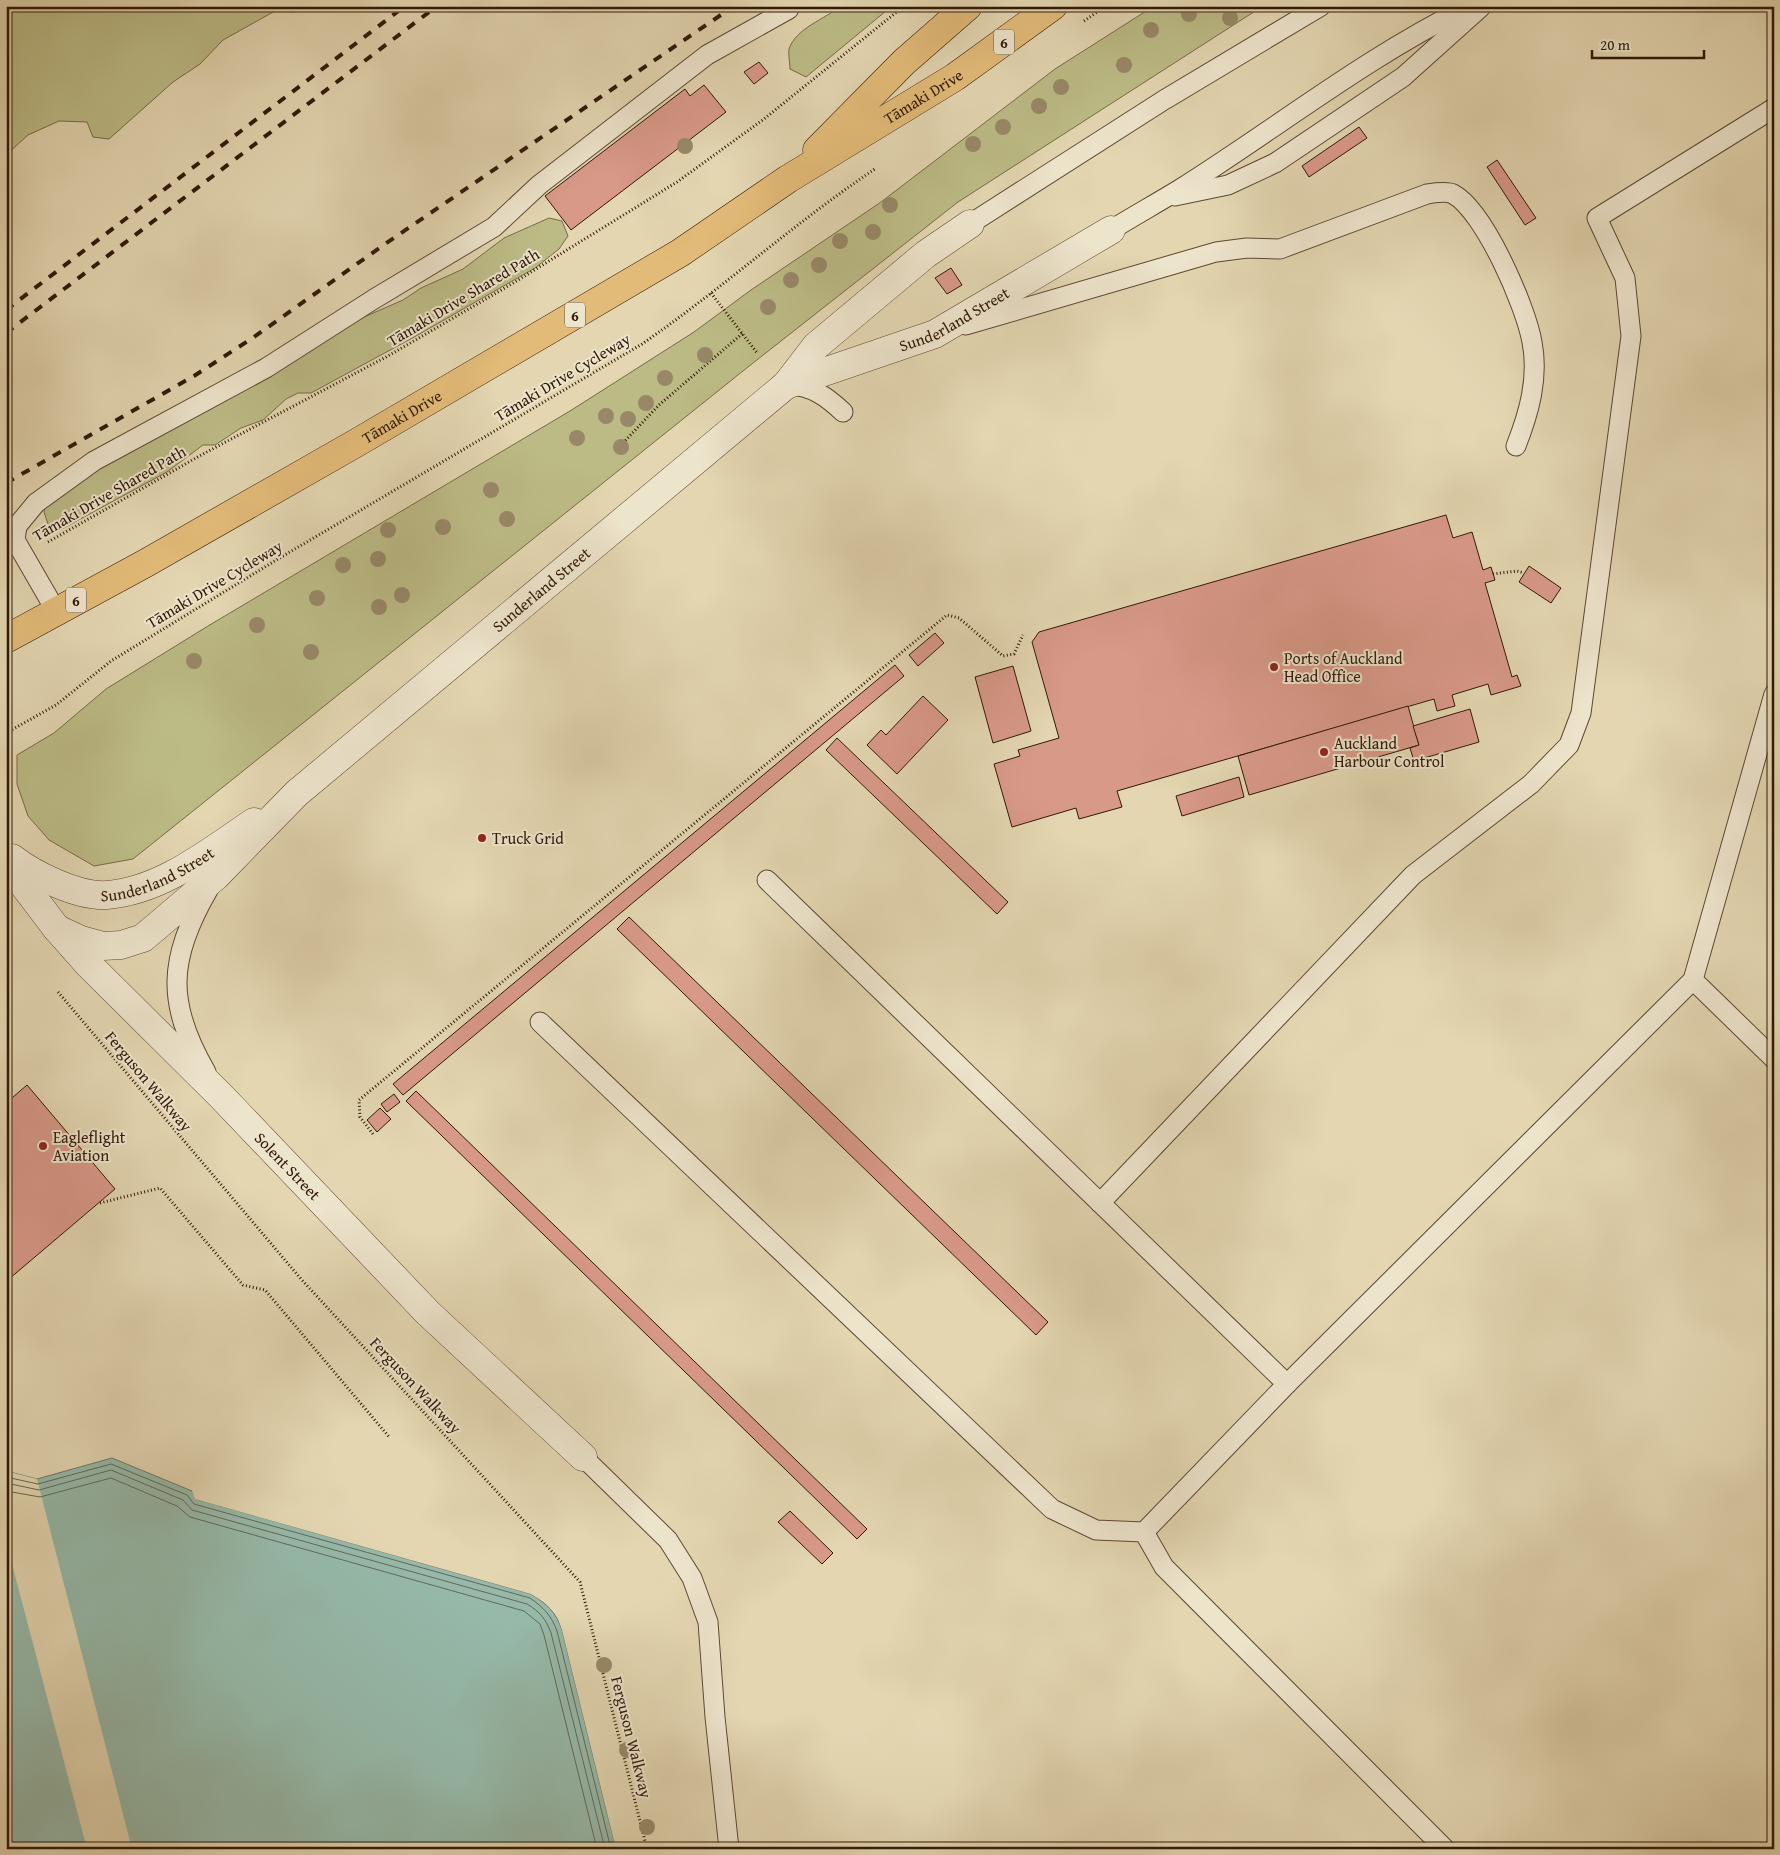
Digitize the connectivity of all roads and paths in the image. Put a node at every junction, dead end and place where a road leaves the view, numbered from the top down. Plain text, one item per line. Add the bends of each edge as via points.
1 (12, 6) edge
2 (904, 6) edge
3 (968, 6) edge
4 (1053, 6) edge
5 (1106, 6) edge
6 (1321, 6) edge
7 (1470, 6) edge
8 (1482, 6) edge
9 (789, 9) dead end
10 (6, 16) edge
11 (1081, 23) dead end
12 (1774, 108) edge
13 (877, 167) dead end
14 (788, 179) junction
15 (1166, 197) junction
16 (970, 224) joint
17 (1111, 230) joint
18 (711, 293) junction
19 (743, 333) junction
20 (935, 334) junction
21 (758, 354) dead end
22 (786, 385) junction
23 (842, 412) dead end
24 (624, 443) dead end
25 (1516, 446) dead end
26 (15, 543) edge
27 (1493, 574) dead end
28 (1524, 574) dead end
29 (56, 611) junction
30 (1023, 635) dead end
31 (6, 639) edge
32 (1774, 694) edge
33 (6, 733) edge
34 (297, 793) junction
35 (6, 853) edge
36 (6, 862) edge
37 (216, 876) junction
38 (767, 880) dead end
39 (57, 928) junction
40 (1693, 980) junction
41 (58, 992) dead end
42 (540, 1022) dead end
43 (1774, 1059) edge
44 (222, 1097) junction
45 (373, 1134) dead end
46 (100, 1203) dead end
47 (1100, 1203) junction
48 (1287, 1384) junction
49 (390, 1438) dead end
50 (583, 1457) joint
51 (1144, 1532) junction
52 (647, 1849) edge
53 (729, 1849) edge
54 (1445, 1849) edge

1 - 10 path
2 - 26 path, Tāmaki Drive Shared Path via 764,119 677,182 388,356 203,454
3 - 14 main road, Tāmaki Drive / 6 via 904,62
4 - 14 main road, Tāmaki Drive / 6 via 955,77
5 - 11 path
6 - 16 lane via 1164,100
7 - 15 lane via 1426,28 1357,70
8 - 15 lane via 1403,77 1275,163 1228,185
9 - 26 lane via 707,55 538,185 494,228 266,368 94,461 36,503 17,526
12 - 47 lane via 1597,218 1625,278 1631,336 1581,713 1569,745 1532,784 1413,875
13 - 18 path, Tāmaki Drive Cycleway
14 - 29 main road, Tāmaki Drive / 6 via 680,253 358,442
15 - 17 lane
16 - 22 street, Sunderland Street via 926,254 816,346
17 - 20 street, Sunderland Street
18 - 19 path
18 - 33 path, Tāmaki Drive Cycleway via 642,344 111,661 56,706
19 - 21 path
19 - 24 path via 659,405
20 - 22 street, Sunderland Street
20 - 25 lane via 1216,252 1280,249 1427,194 1451,193 1468,205 1501,259 1520,299 1532,343 1533,391 1527,419
22 - 23 lane via 802,386 828,397
22 - 34 street, Sunderland Street
26 - 29 lane
27 - 28 path via 1517,570
29 - 31 main road, Tāmaki Drive / 6
30 - 45 path via 1014,654 1004,656 958,618 947,614 359,1100 360,1117
32 - 40 lane
34 - 35 street, Sunderland Street via 179,871 145,886 106,895 74,889 42,877
34 - 37 street, Sunderland Street
36 - 39 street, Solent Street
37 - 39 street, Sunderland Street via 143,938 122,945 103,946
37 - 44 lane via 195,912 177,966 176,987 180,1014 190,1042
38 - 47 lane
39 - 44 street, Solent Street via 88,964
40 - 43 lane
40 - 48 lane
41 - 52 path, Ferguson Walkway via 301,1279 580,1582
42 - 51 lane via 1052,1509 1096,1530
44 - 50 street, Solent Street via 428,1313
46 - 49 path via 160,1188 243,1285 265,1290
47 - 48 lane
48 - 51 lane
50 - 53 lane via 668,1540 692,1578 708,1622
51 - 54 lane via 1164,1566

